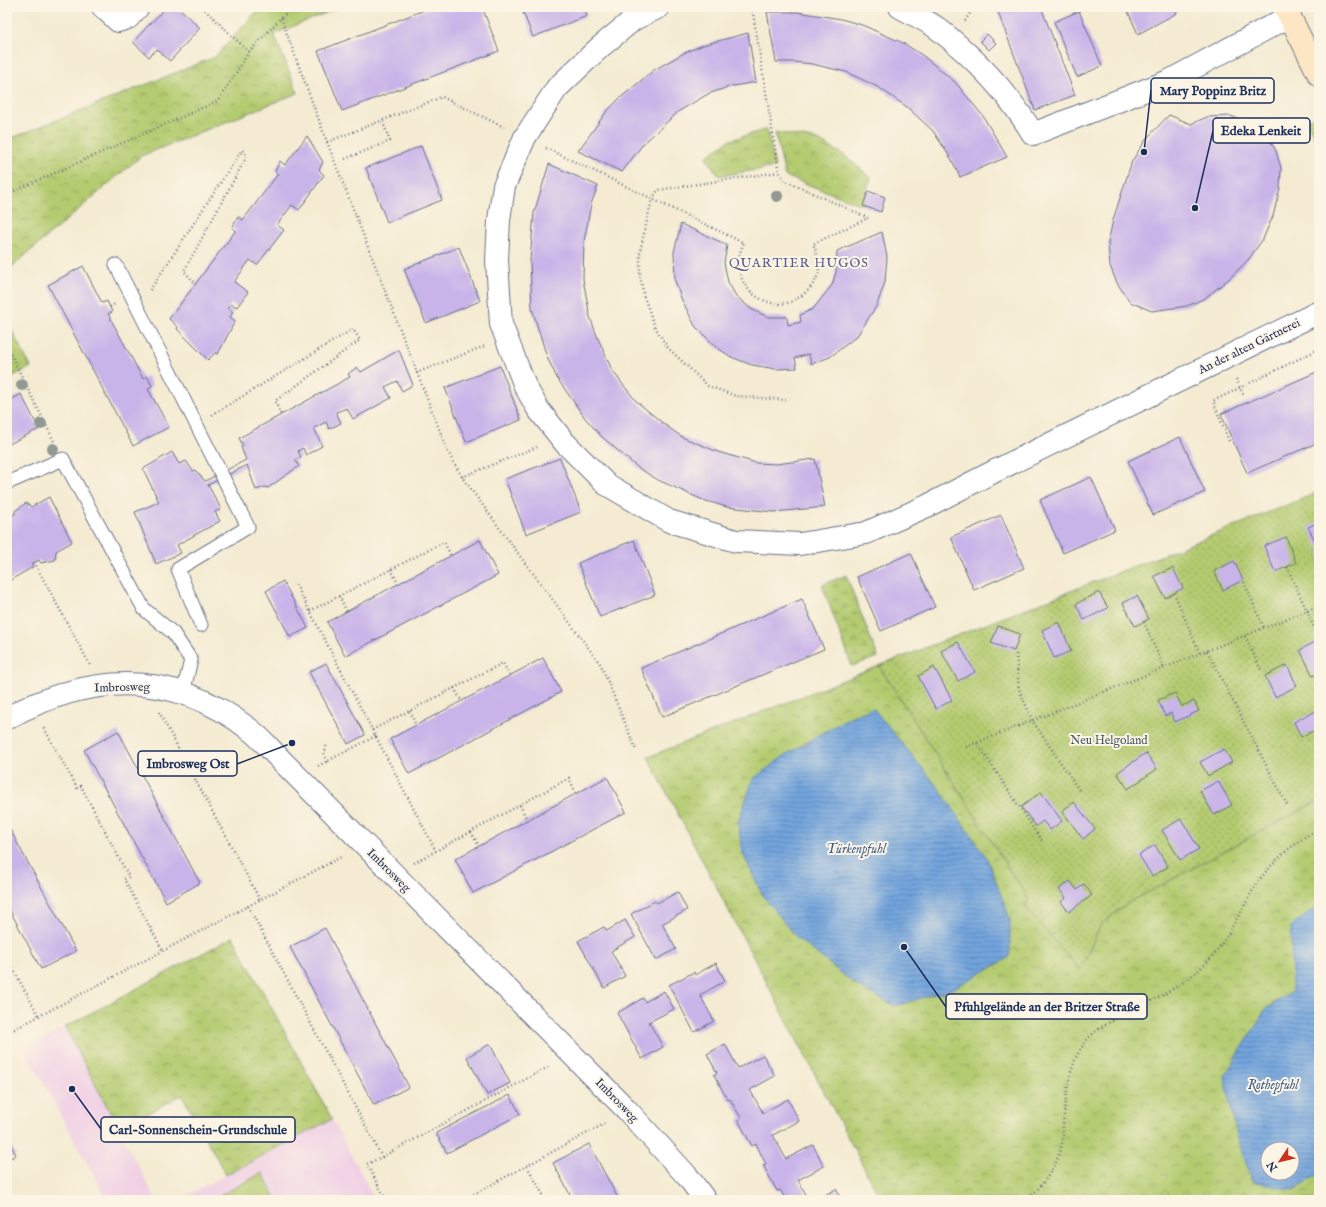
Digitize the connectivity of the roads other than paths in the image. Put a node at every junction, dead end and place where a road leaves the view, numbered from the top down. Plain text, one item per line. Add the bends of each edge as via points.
1 (103, 7) edge
2 (138, 7) edge
3 (659, 7) edge
4 (900, 7) edge
5 (1287, 12) edge
6 (1319, 75) edge
7 (116, 265) dead end
8 (1319, 312) edge
9 (7, 483) edge
10 (201, 625) dead end
11 (183, 693) junction
12 (7, 718) edge
13 (705, 1200) edge

1 - 2 street via 118,21 128,18
3 - 8 street, An der alten Gärtnerei via 634,19 557,88 525,138 504,186 497,260 501,324 525,386 538,409 606,484 670,521 736,541 800,544 866,533 927,506
4 - 5 street via 936,28 979,66 1019,111 1033,134 1169,81
5 - 6 main road
7 - 10 lane via 248,527 178,569
9 - 11 lane via 63,460 144,609 173,633 191,660
11 - 12 street, Imbrosweg via 145,684 108,685 73,690 30,706
11 - 13 street, Imbrosweg via 217,709 250,730 278,757 627,1110 688,1177

